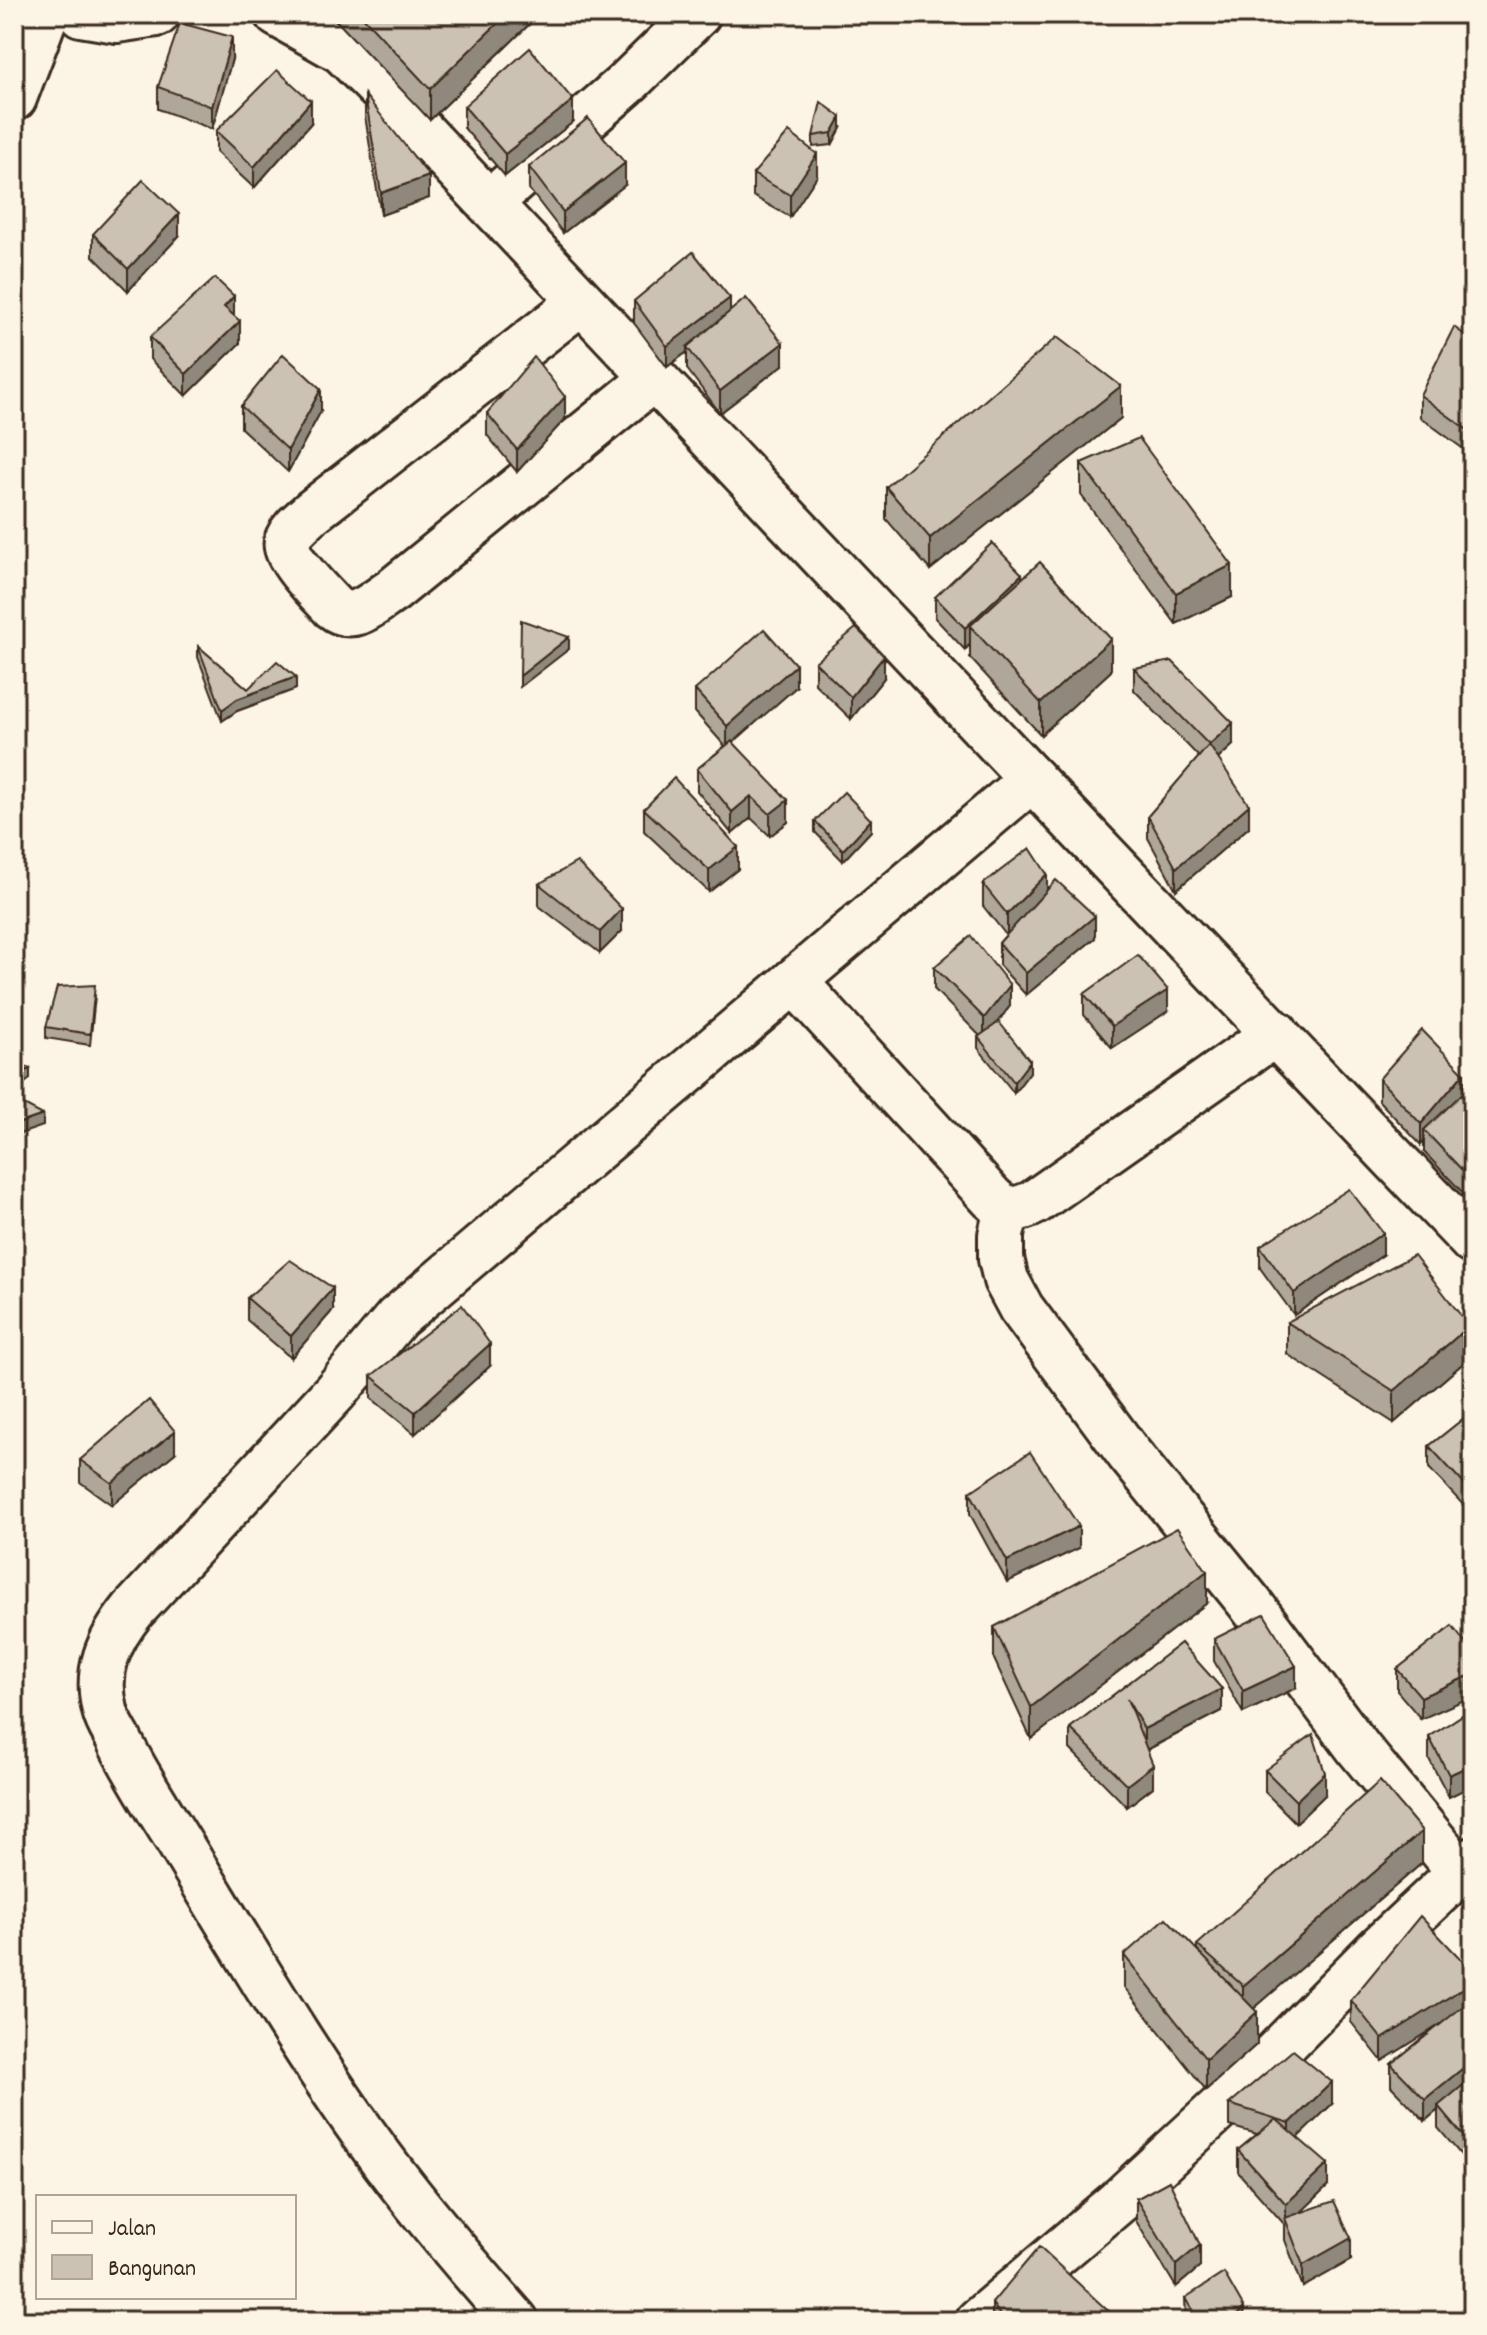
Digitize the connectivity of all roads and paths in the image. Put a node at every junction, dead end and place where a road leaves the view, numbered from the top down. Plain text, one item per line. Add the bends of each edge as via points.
1 (46, 14) edge
2 (81, 14) edge
3 (157, 14) edge
4 (277, 14) edge
5 (698, 14) edge
6 (14, 98) edge
7 (489, 203) junction
8 (581, 302) junction
9 (654, 378) junction
10 (1032, 779) junction
11 (794, 981) junction
12 (1276, 1033) junction
13 (1007, 1209) junction
14 (1473, 1242) edge
15 (1466, 1866) edge
16 (516, 2321) edge
17 (978, 2321) edge

1 - 6 street
2 - 3 street via 117,20
4 - 7 street via 342,51
5 - 7 street
7 - 8 street
8 - 9 street
8 - 9 street via 295,529 287,540 288,555 333,607 357,614 392,591
9 - 10 street
10 - 11 street
10 - 12 street
11 - 13 street
11 - 16 street via 397,1318 133,1610 116,1631 102,1668 105,1712 128,1758 269,1990 384,2162
12 - 13 street via 1035,1202
12 - 14 street
13 - 15 street via 1001,1235 1006,1280 1039,1334 1359,1749
15 - 17 street via 1239,2090

